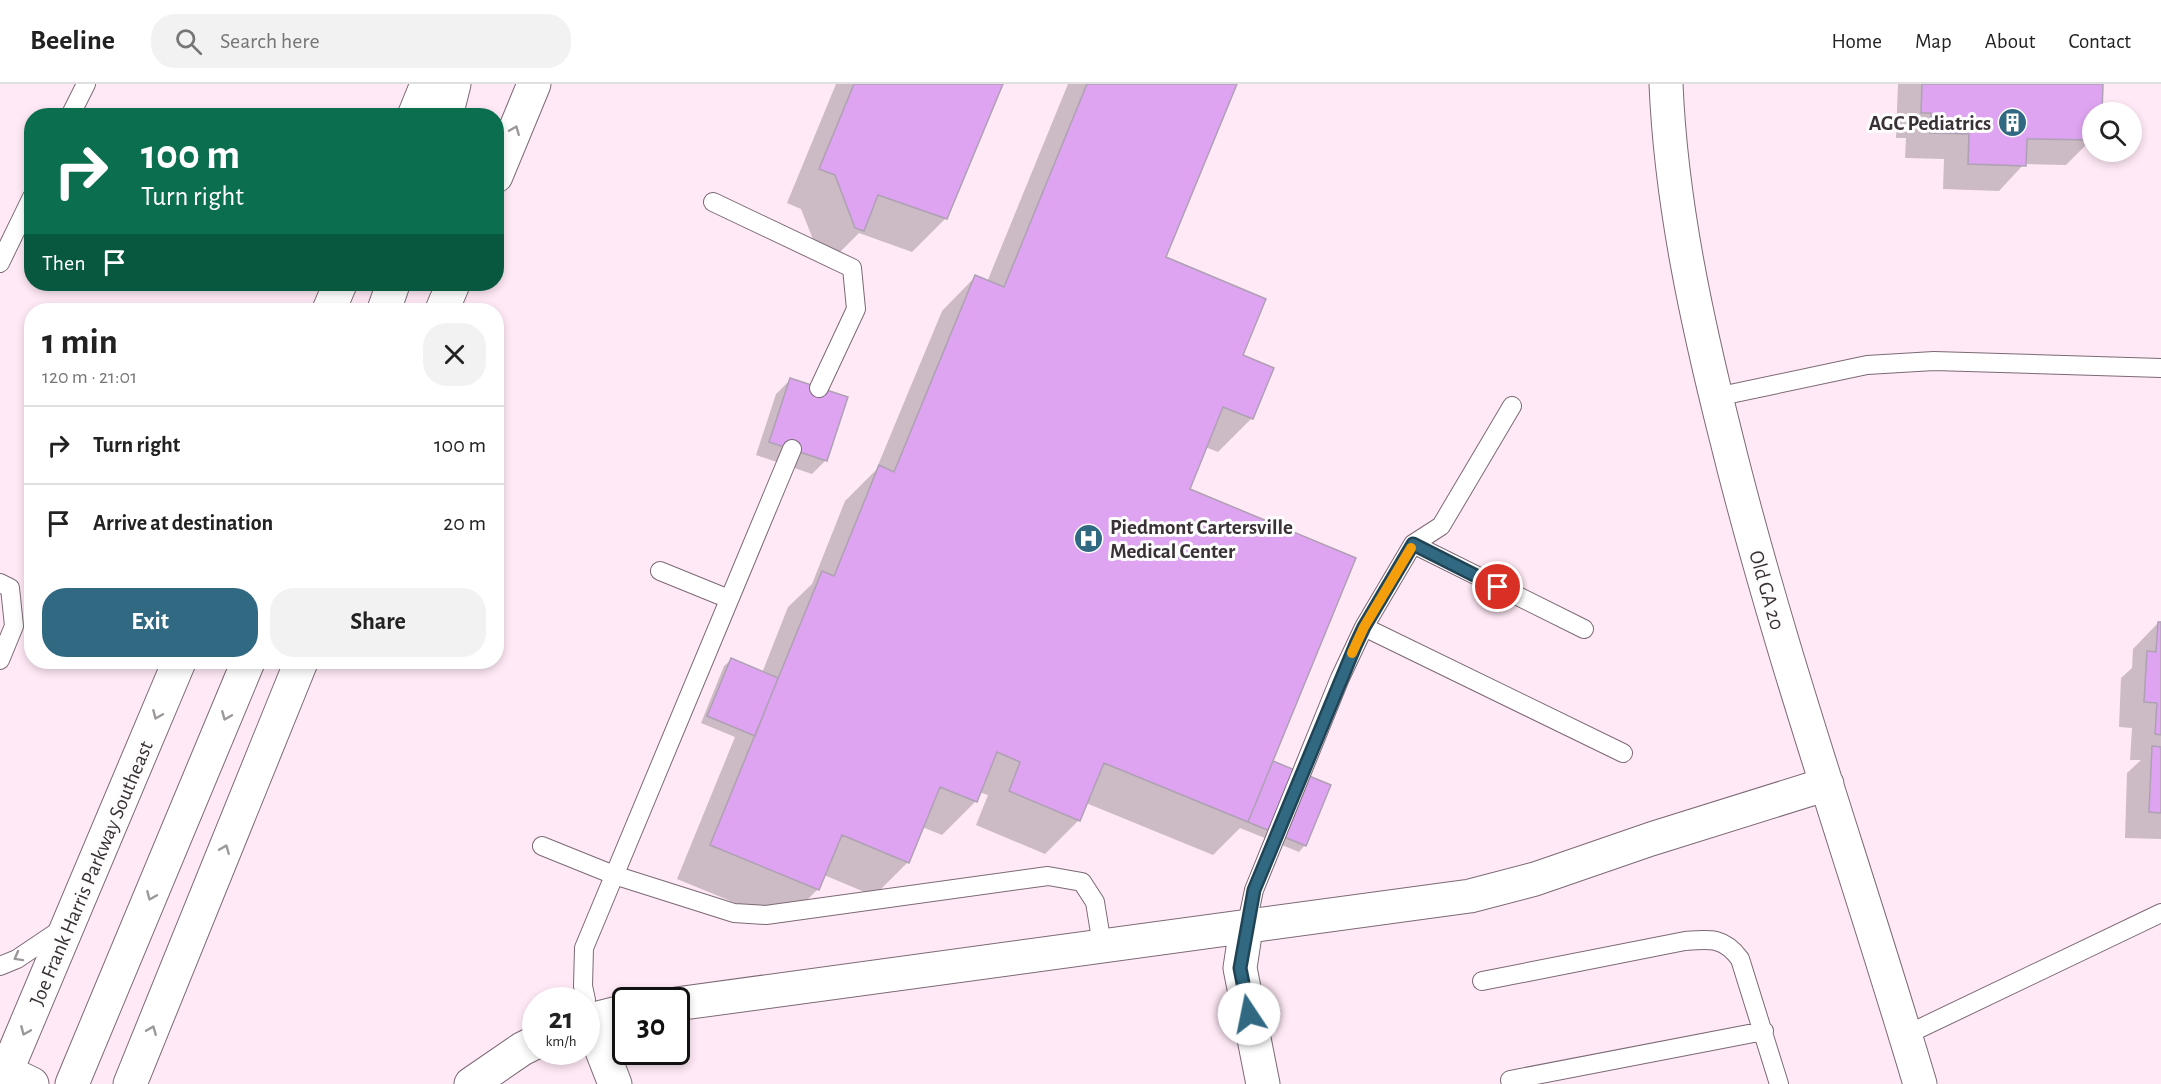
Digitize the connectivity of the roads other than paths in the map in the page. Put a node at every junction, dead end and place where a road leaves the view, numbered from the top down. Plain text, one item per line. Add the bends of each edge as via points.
1 (86, 84) edge
2 (418, 84) edge
3 (427, 84) edge
4 (454, 84) edge
5 (534, 84) edge
6 (1666, 84) edge
7 (74, 108) edge
8 (414, 108) edge
9 (416, 108) edge
10 (448, 108) edge
11 (504, 157) edge
12 (713, 202) dead end
13 (24, 214) edge
14 (0, 263) edge
15 (2161, 369) edge
16 (819, 388) dead end
17 (1716, 397) junction
18 (1512, 406) dead end
19 (792, 449) dead end
20 (1413, 544) junction
21 (660, 571) dead end
22 (5, 585) edge
23 (729, 599) junction
24 (1364, 627) junction
25 (1584, 629) dead end
26 (0, 660) edge
27 (176, 669) edge
28 (245, 669) edge
29 (298, 669) edge
30 (1623, 753) dead end
31 (1827, 784) junction
32 (542, 846) dead end
33 (614, 875) junction
34 (2161, 913) edge
35 (70, 924) junction
36 (1246, 928) junction
37 (1102, 945) junction
38 (0, 966) edge
39 (1482, 981) dead end
40 (583, 987) edge
41 (690, 1002) edge
42 (1764, 1031) junction
43 (1906, 1035) junction
44 (600, 1045) edge
45 (522, 1049) edge
46 (8, 1076) edge
47 (1510, 1080) dead end
48 (72, 1084) edge
49 (130, 1084) edge
50 (471, 1084) edge
51 (615, 1084) edge
52 (1263, 1084) edge
53 (1779, 1084) edge
54 (1920, 1084) edge

1 - 7 lane
2 - 8 street
3 - 9 street
4 - 10 street
11 -> 5 street
6 - 17 street, Old GA 20 via 1679,210
12 - 16 lane via 852,268 856,309
13 - 14 lane
15 - 17 lane via 1934,361 1867,365
17 - 31 street, Old GA 20 via 1744,510
18 - 20 lane via 1441,526
19 - 23 lane
20 - 24 lane
20 - 25 lane
21 - 23 lane
22 - 26 lane via 14,626
23 - 33 lane
24 - 30 lane
24 - 36 lane via 1254,890
27 -> 35 street, Joe Frank Harris Parkway Southeast
28 -> 48 street
49 -> 29 street
31 - 36 street via 1535,879 1470,896
31 - 43 street, Old GA 20
32 - 33 lane
33 - 37 lane via 734,912 766,915 1048,876 1082,882 1095,902
33 - 40 lane via 584,948
34 - 43 lane
35 -> 38 lane
35 -> 46 street, Joe Frank Harris Parkway Southeast
36 - 37 street
36 - 52 street via 1240,968
37 - 41 street
39 - 42 lane via 1685,941 1715,939 1740,959
42 - 47 lane
42 - 53 lane
43 - 54 street, Old GA 20
44 - 51 street
45 - 50 street

